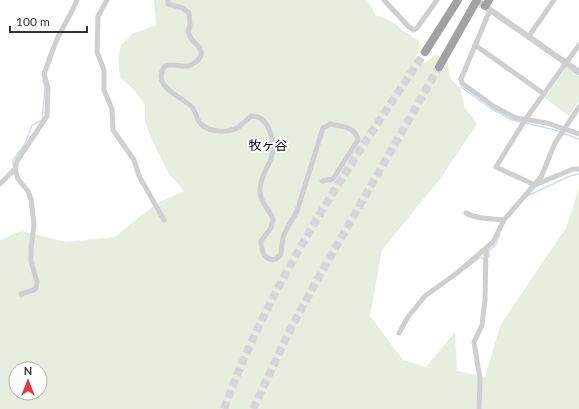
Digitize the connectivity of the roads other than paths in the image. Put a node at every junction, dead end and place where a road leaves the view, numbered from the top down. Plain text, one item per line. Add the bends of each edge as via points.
1 (77, 0) edge
2 (107, 0) edge
3 (168, 0) edge
4 (384, 0) edge
5 (437, 0) edge
6 (453, 0) edge
7 (458, 0) edge
8 (477, 0) edge
9 (554, 0) edge
10 (486, 4) edge
11 (529, 36) junction
12 (434, 38) junction
13 (474, 45) junction
14 (579, 45) edge
15 (449, 49) junction
16 (425, 52) tunnel mouth
17 (566, 62) junction
18 (439, 67) tunnel mouth
19 (579, 72) edge
20 (544, 94) junction
21 (579, 107) edge
22 (525, 120) junction
23 (564, 128) junction
24 (579, 134) edge
25 (15, 168) junction
26 (579, 169) edge
27 (322, 181) dead end
28 (0, 184) edge
29 (535, 185) junction
30 (466, 213) dead end
31 (164, 220) dead end
32 (504, 220) junction
33 (486, 250) junction
34 (22, 294) dead end
35 (399, 333) dead end
36 (479, 409) edge

1 - 25 street via 57,39 44,74 48,88 47,116
2 - 31 street via 98,16 97,52 104,70 104,90 112,109 113,130 134,160 139,176
3 - 27 street via 168,4 189,12 188,31 190,38 200,48 201,54 197,62 187,67 165,66 161,78 167,90 192,106 202,126 221,131 234,130 251,116 258,116 270,133 273,154 260,190 263,203 274,219 261,242 262,251 269,259 276,259 281,254 283,236 297,210 323,128 330,124 349,128 355,132 358,140 333,179
4 - 5 street via 409,28 414,30
6 - 12 highway
7 - 12 highway
8 - 10 street
8 - 15 highway
9 - 11 street
10 - 11 street
10 - 13 street
10 - 15 highway
11 - 17 street
12 - 16 highway
13 - 20 street
13 - 22 street via 461,79 462,83 493,106
14 - 17 street
15 - 18 highway
17 - 19 street
17 - 20 street
20 - 22 street
21 - 23 street
22 - 23 street
22 - 29 street via 496,167
23 - 24 street
23 - 29 street via 554,143 545,169
25 - 28 street
25 - 34 street via 18,180 28,191 34,225 31,261 37,282 36,288
26 - 29 street via 573,168
29 - 32 street
30 - 32 street
32 - 33 street via 496,238
33 - 35 street via 425,296
33 - 36 street via 482,325 474,342 480,379

